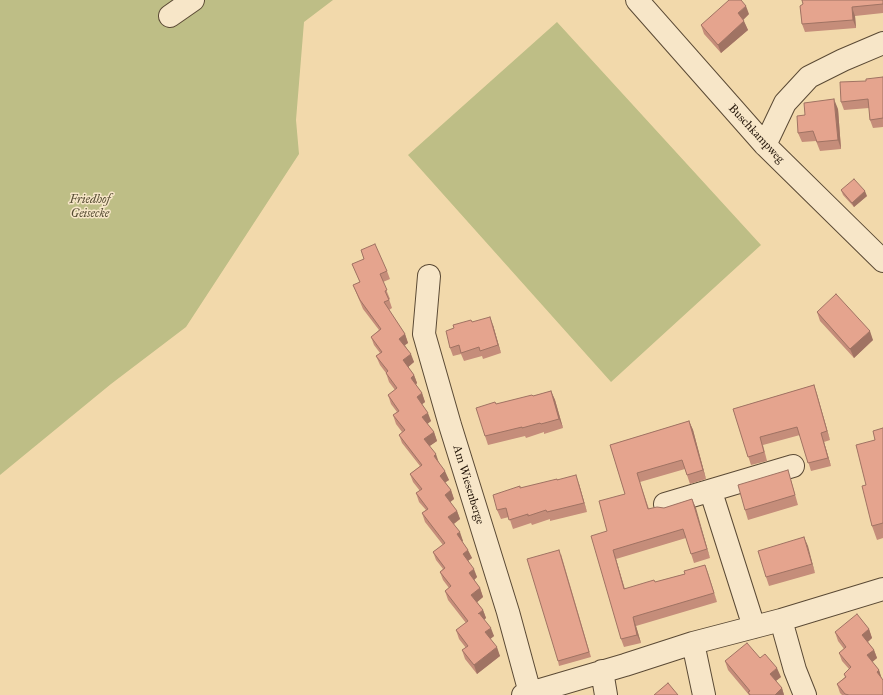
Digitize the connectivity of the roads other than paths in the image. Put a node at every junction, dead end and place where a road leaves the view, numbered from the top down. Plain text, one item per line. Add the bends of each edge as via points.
1 (193, 0) edge
2 (637, 0) edge
3 (170, 16) dead end
4 (883, 44) edge
5 (765, 145) junction
6 (883, 261) edge
7 (429, 276) dead end
8 (793, 466) dead end
9 (711, 492) junction
10 (665, 504) dead end
11 (882, 591) edge
12 (781, 620) junction
13 (754, 627) junction
14 (693, 643) junction
15 (602, 672) junction
16 (527, 694) edge
17 (606, 695) edge
18 (704, 695) edge
19 (805, 695) edge

1 - 3 street
2 - 5 street, Buschkampweg
4 - 5 street via 809,77 786,103
5 - 6 street, Buschkampweg
7 - 16 street, Am Wiesenberge via 424,334 508,612
8 - 9 street
9 - 10 street
9 - 13 street
11 - 12 street
12 - 13 street
12 - 19 street
13 - 14 street
14 - 15 street
14 - 18 street
15 - 16 street
15 - 17 street

